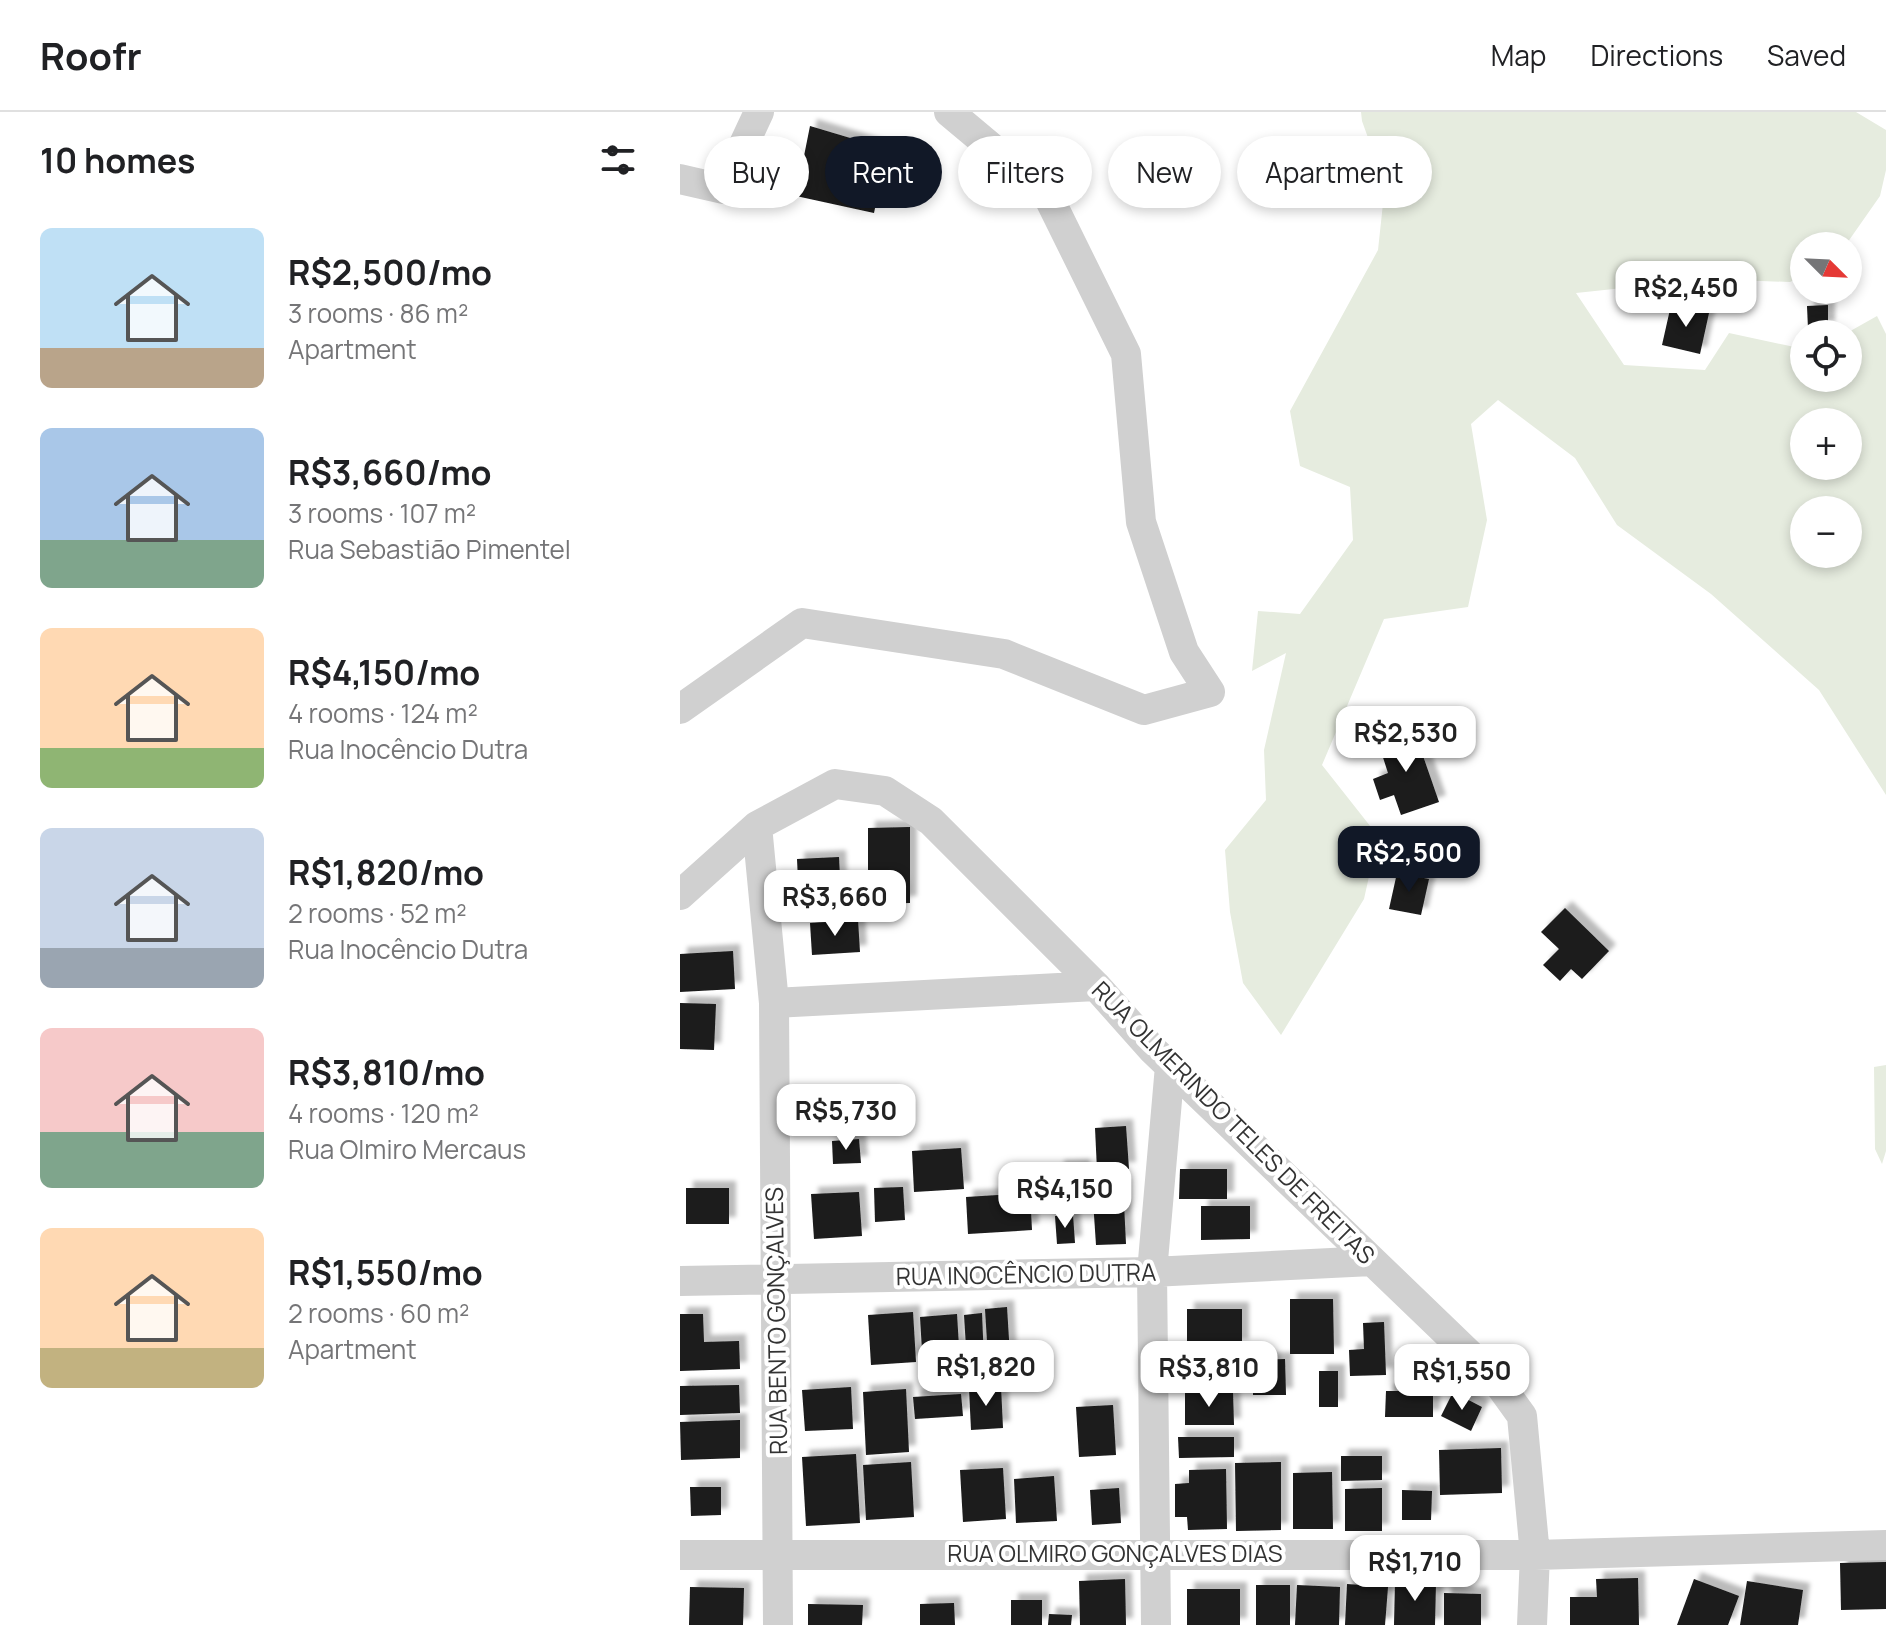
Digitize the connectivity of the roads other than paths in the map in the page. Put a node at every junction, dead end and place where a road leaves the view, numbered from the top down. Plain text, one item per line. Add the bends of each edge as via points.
1 (759, 112) edge
2 (949, 112) edge
3 (680, 179) edge
4 (680, 709) edge
5 (757, 826) junction
6 (680, 895) edge
7 (1096, 986) junction
8 (774, 1003) junction
9 (1170, 1066) junction
10 (1372, 1261) junction
11 (1152, 1272) junction
12 (776, 1280) junction
13 (680, 1281) edge
14 (1886, 1545) edge
15 (1155, 1553) junction
16 (680, 1555) edge
17 (1535, 1555) junction
18 (779, 1556) junction
19 (778, 1625) edge
20 (1156, 1625) edge
21 (1532, 1625) edge

1 - 3 street via 723,189
2 - 4 street via 1047,194 1126,354 1141,522 1184,652 1210,692 1144,710 1004,654 802,623
5 - 6 street, RUA OLMERINDO TELES DE FREITAS
5 - 7 street, RUA OLMERINDO TELES DE FREITAS via 835,784 885,791 931,821
5 - 8 street, RUA BENTO GONÇALVES
7 - 8 street
7 - 9 street, RUA OLMERINDO TELES DE FREITAS
8 - 12 street, RUA BENTO GONÇALVES
9 - 10 street, RUA OLMERINDO TELES DE FREITAS
9 - 11 street
10 - 11 street, RUA INOCÊNCIO DUTRA
10 - 17 street, RUA OLMERINDO TELES DE FREITAS via 1496,1380 1522,1416
11 - 12 street, RUA INOCÊNCIO DUTRA
11 - 15 street
12 - 13 street, RUA INOCÊNCIO DUTRA
12 - 18 street, RUA BENTO GONÇALVES
14 - 17 street, RUA OLMIRO GONÇALVES DIAS
15 - 17 street, RUA OLMIRO GONÇALVES DIAS
15 - 18 street, RUA OLMIRO GONÇALVES DIAS
15 - 20 street
16 - 18 street, RUA OLMIRO GONÇALVES DIAS
17 - 21 street, RUA OLMERINDO TELES DE FREITAS
18 - 19 street, RUA BENTO GONÇALVES

